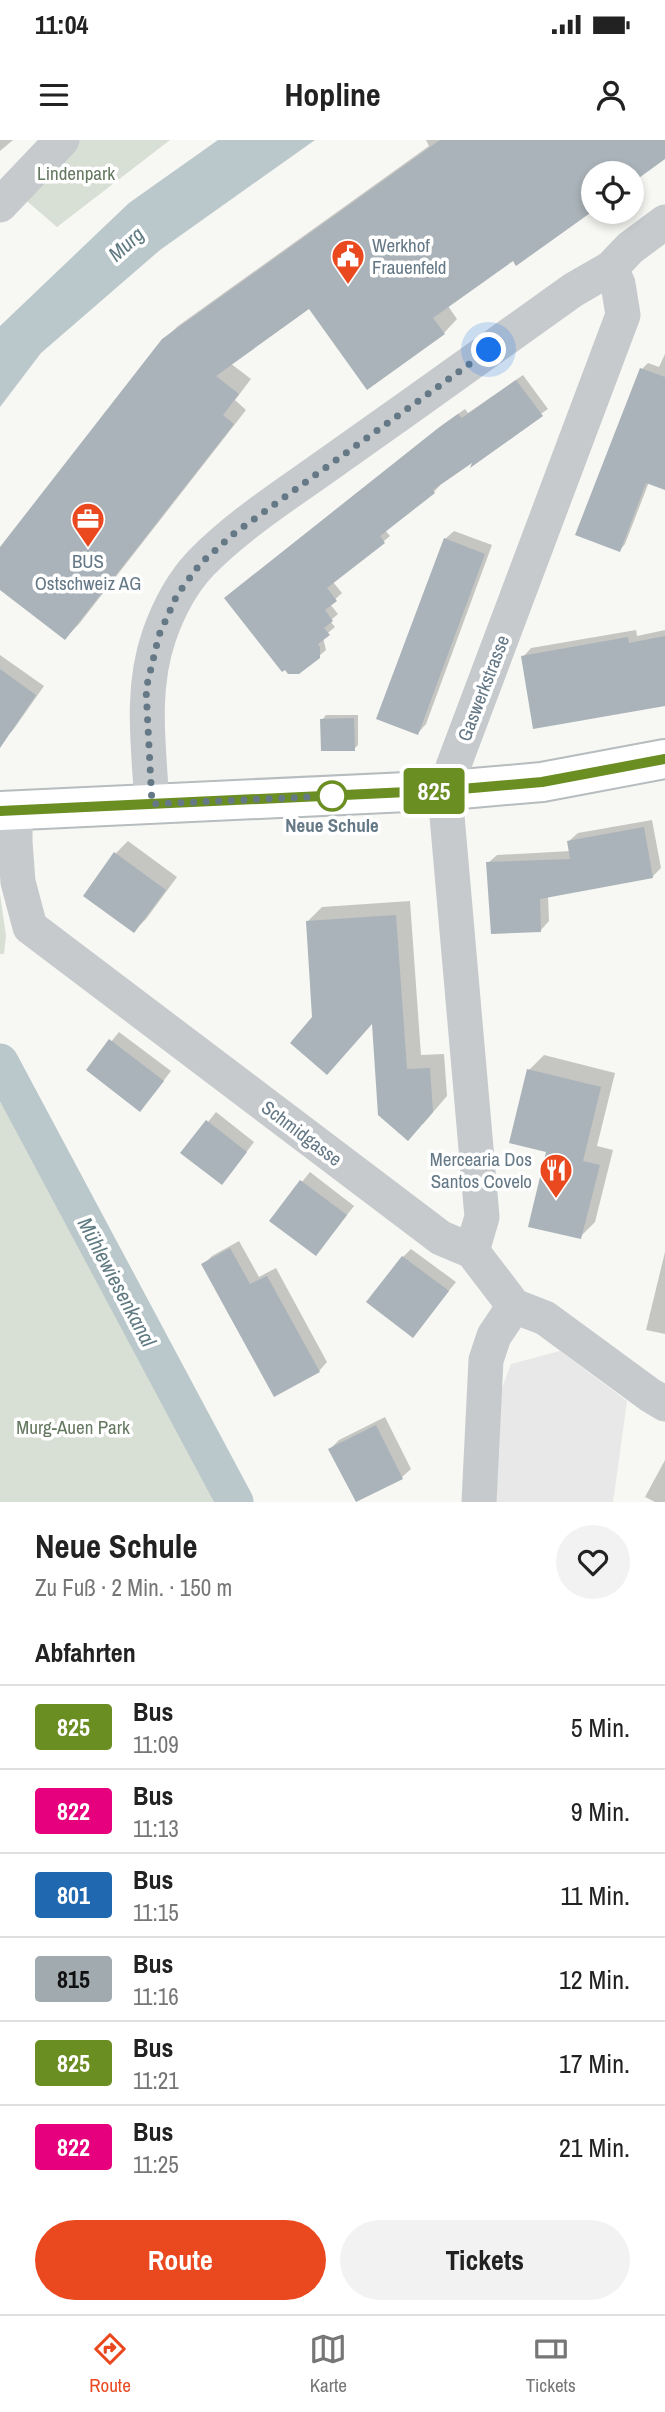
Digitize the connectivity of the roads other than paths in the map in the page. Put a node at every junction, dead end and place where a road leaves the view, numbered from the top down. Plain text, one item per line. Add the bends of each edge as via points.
1 (62, 140) edge
2 (0, 205) edge
3 (665, 222) edge
4 (611, 268) junction
5 (665, 759) edge
6 (152, 804) junction
7 (8, 811) edge
8 (449, 817) junction
9 (472, 1251) junction
10 (514, 1306) junction
11 (665, 1404) edge
12 (479, 1502) edge

1 - 2 street
3 - 4 street
4 - 6 street via 573,290 320,470 200,564 177,595 151,662 146,689
4 - 8 street, Gaswerkstrasse via 623,315 453,767
5 - 8 main road via 542,782
6 - 7 main road
6 - 8 main road
7 - 9 street, Schmidgasse via 30,927 441,1238
8 - 9 street, Gaswerkstrasse via 482,1217
9 - 10 street, Schmidgasse
10 - 11 street via 545,1318
10 - 12 street via 494,1336 486,1360

